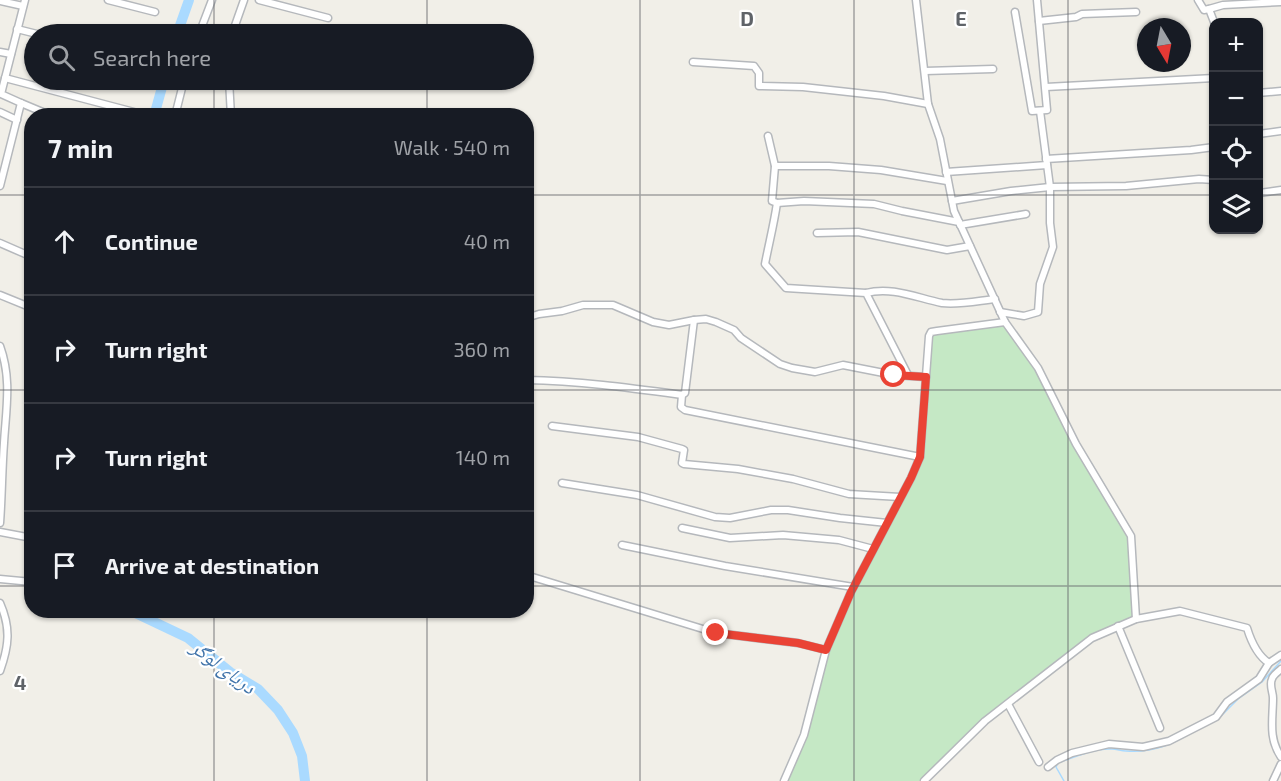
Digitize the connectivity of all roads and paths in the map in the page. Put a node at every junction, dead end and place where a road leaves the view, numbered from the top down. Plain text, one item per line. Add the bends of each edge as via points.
1 (108, 0) edge
2 (212, 0) edge
3 (244, 0) edge
4 (260, 0) edge
5 (916, 0) edge
6 (1037, 0) edge
7 (1198, 0) edge
8 (0, 1) edge
9 (1281, 2) edge
10 (24, 3) edge
11 (1209, 9) junction
12 (155, 12) dead end
13 (1015, 12) dead end
14 (1136, 12) dead end
15 (328, 18) dead end
16 (1212, 18) edge
17 (1039, 21) junction
18 (203, 24) edge
19 (236, 24) edge
20 (17, 29) junction
21 (24, 31) edge
22 (0, 52) edge
23 (10, 54) junction
24 (693, 62) dead end
25 (993, 69) dead end
26 (925, 71) junction
27 (4, 78) junction
28 (1209, 78) edge
29 (24, 83) edge
30 (1046, 87) junction
31 (50, 90) edge
32 (182, 90) edge
33 (230, 90) edge
34 (1281, 91) edge
35 (1263, 93) edge
36 (21, 103) junction
37 (927, 104) junction
38 (33, 108) edge
39 (119, 108) edge
40 (177, 108) edge
41 (231, 108) edge
42 (1040, 111) junction
43 (0, 112) edge
44 (17, 120) junction
45 (1281, 131) edge
46 (1263, 133) edge
47 (768, 136) dead end
48 (1209, 148) edge
49 (1047, 162) junction
50 (775, 166) junction
51 (946, 172) junction
52 (1209, 180) edge
53 (947, 181) junction
54 (0, 186) edge
55 (1050, 187) junction
56 (1281, 190) edge
57 (1263, 193) edge
58 (952, 201) junction
59 (777, 203) junction
60 (1026, 214) dead end
61 (959, 223) junction
62 (817, 233) dead end
63 (0, 243) edge
64 (970, 246) junction
65 (24, 254) edge
66 (866, 293) junction
67 (0, 295) edge
68 (994, 299) junction
69 (24, 305) edge
70 (1000, 312) junction
71 (534, 316) edge
72 (694, 320) junction
73 (1005, 322) junction
74 (1, 350) edge
75 (908, 375) junction
76 (926, 377) junction
77 (534, 380) edge
78 (682, 395) junction
79 (0, 397) edge
80 (9, 398) junction
81 (552, 426) dead end
82 (2, 443) edge
83 (920, 457) junction
84 (561, 483) dead end
85 (1, 486) edge
86 (900, 497) junction
87 (0, 514) edge
88 (0, 523) edge
89 (887, 523) junction
90 (682, 528) dead end
91 (0, 532) edge
92 (24, 536) edge
93 (622, 545) dead end
94 (873, 549) junction
95 (534, 576) edge
96 (0, 579) edge
97 (24, 581) edge
98 (854, 587) junction
99 (0, 603) edge
100 (1136, 619) junction
101 (1118, 626) junction
102 (826, 650) junction
103 (1281, 655) edge
104 (1269, 663) junction
105 (1281, 669) edge
106 (0, 671) edge
107 (1008, 704) junction
108 (1160, 728) dead end
109 (1281, 757) edge
110 (1039, 762) dead end
111 (1281, 764) edge
112 (1048, 767) dead end
113 (784, 781) edge
114 (924, 781) edge
115 (1273, 781) edge

1 - 12 street
2 - 18 street
3 - 19 street
4 - 15 street
5 - 26 street
6 - 17 street
7 - 11 street via 1204,10
8 - 10 street
9 - 11 street
10 - 20 street
11 - 16 street
13 - 42 street via 1032,111
14 - 17 street
17 - 30 street
20 - 21 street
20 - 23 street
22 - 23 street
23 - 27 street
24 - 37 street via 754,66 759,73 759,86 803,87
25 - 26 street
26 - 37 street
27 - 29 street
27 - 36 street via 1,94
28 - 30 street
30 - 42 street via 1047,110
31 - 39 street
32 - 40 street
33 - 41 street
34 - 35 street
36 - 38 street
36 - 44 street
37 - 51 street via 938,129
42 - 49 street
43 - 44 street
44 - 54 street
45 - 46 street
47 - 50 street
48 - 49 street
49 - 51 street
49 - 55 street
50 - 53 street via 881,170
50 - 59 street via 772,201
51 - 53 street
52 - 55 street
53 - 58 street
55 - 58 street
55 - 70 street via 1053,247 1041,284 1038,312 1024,316
56 - 57 street
58 - 61 street
59 - 61 street via 874,204
59 - 66 street via 765,264 783,286
60 - 61 street
61 - 64 street
62 - 64 street via 858,232 947,250
63 - 65 street
64 - 68 street
66 - 68 street via 881,290 945,303
66 - 75 street
67 - 69 street
68 - 70 street
70 - 73 street
71 - 72 street via 606,304 669,325
72 - 75 street via 706,319 734,330 780,364 792,368 815,372 843,365
72 - 78 street
73 - 76 street via 931,332
73 - 100 street via 1038,368 1076,444 1131,536
74 - 80 street
75 - 76 street
76 - 83 street
77 - 78 street
78 - 83 street via 681,407 692,413
79 - 80 street
80 - 82 street
81 - 86 street via 638,436 684,450 684,464 738,469 849,494
82 - 85 street
83 - 86 street
84 - 89 street via 637,495 715,517 788,510
85 - 87 street
86 - 89 street
87 - 88 street
89 - 94 street
90 - 94 street via 730,538 783,535 839,540
91 - 92 street
93 - 98 street
94 - 98 street
95 - 102 street via 716,633
96 - 97 street
98 - 102 street
99 - 106 street via 8,633
100 - 101 street
100 - 104 street via 1180,611 1247,628
101 - 107 street via 1092,638
101 - 108 street
102 - 113 street via 804,735
103 - 104 street
104 - 112 street via 1258,679 1227,702 1216,717 1169,741 1143,747 1109,744 1072,753
105 - 109 street via 1272,678 1271,718 1274,746
107 - 110 street
107 - 114 street via 985,721
111 - 115 street

